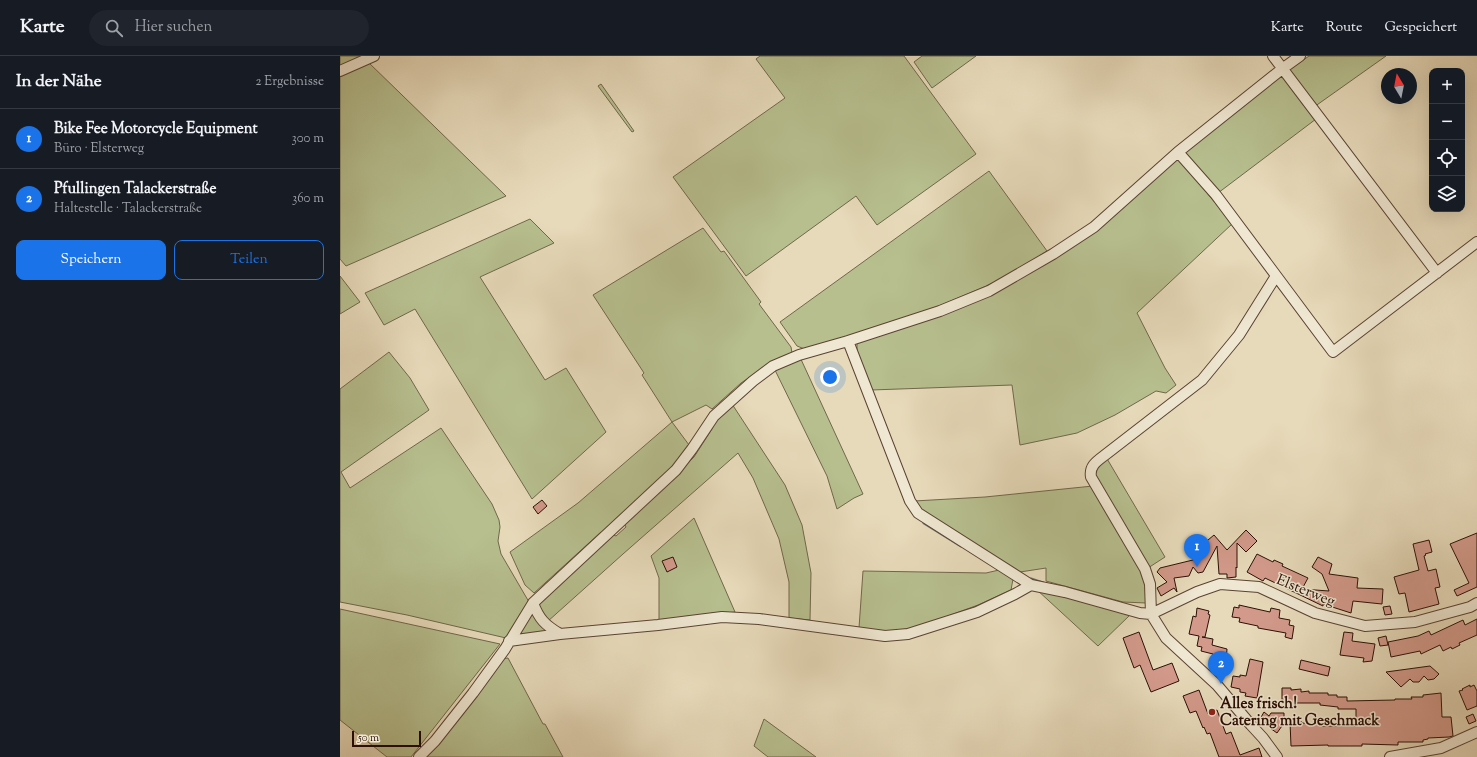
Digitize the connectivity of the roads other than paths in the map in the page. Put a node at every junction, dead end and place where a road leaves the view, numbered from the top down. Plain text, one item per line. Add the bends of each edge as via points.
1 (374, 56) edge
2 (1272, 56) edge
3 (1300, 56) edge
4 (1282, 69) junction
5 (340, 71) edge
6 (1178, 152) junction
7 (1477, 242) edge
8 (1437, 273) junction
9 (1276, 276) junction
10 (848, 341) junction
11 (1031, 585) junction
12 (533, 603) junction
13 (1477, 603) edge
14 (1151, 614) junction
15 (560, 634) junction
16 (509, 641) junction
17 (1477, 732) edge
18 (419, 757) edge
19 (1277, 757) edge
20 (1390, 757) edge

1 - 5 street
2 - 4 street
3 - 4 street
4 - 6 street
4 - 8 street
6 - 9 street via 1216,195
6 - 10 street via 1094,227 989,291 940,311
7 - 8 street
8 - 9 street via 1333,352
9 - 14 street via 1239,335 1202,380 1092,465 1091,477 1145,569 1150,584
10 - 11 street via 910,501 918,513
10 - 12 street via 799,355 773,366 753,381 714,416 676,470
11 - 14 street
11 - 15 street via 977,612 908,634 885,636 759,619 722,617
12 - 15 street via 538,616 548,627
12 - 16 street
13 - 14 street, Elsterweg via 1415,622 1365,626 1315,613 1259,587 1220,584
14 - 19 street via 1166,638 1217,685 1264,738
15 - 16 street
16 - 18 street via 473,693
17 - 20 street via 1442,748

